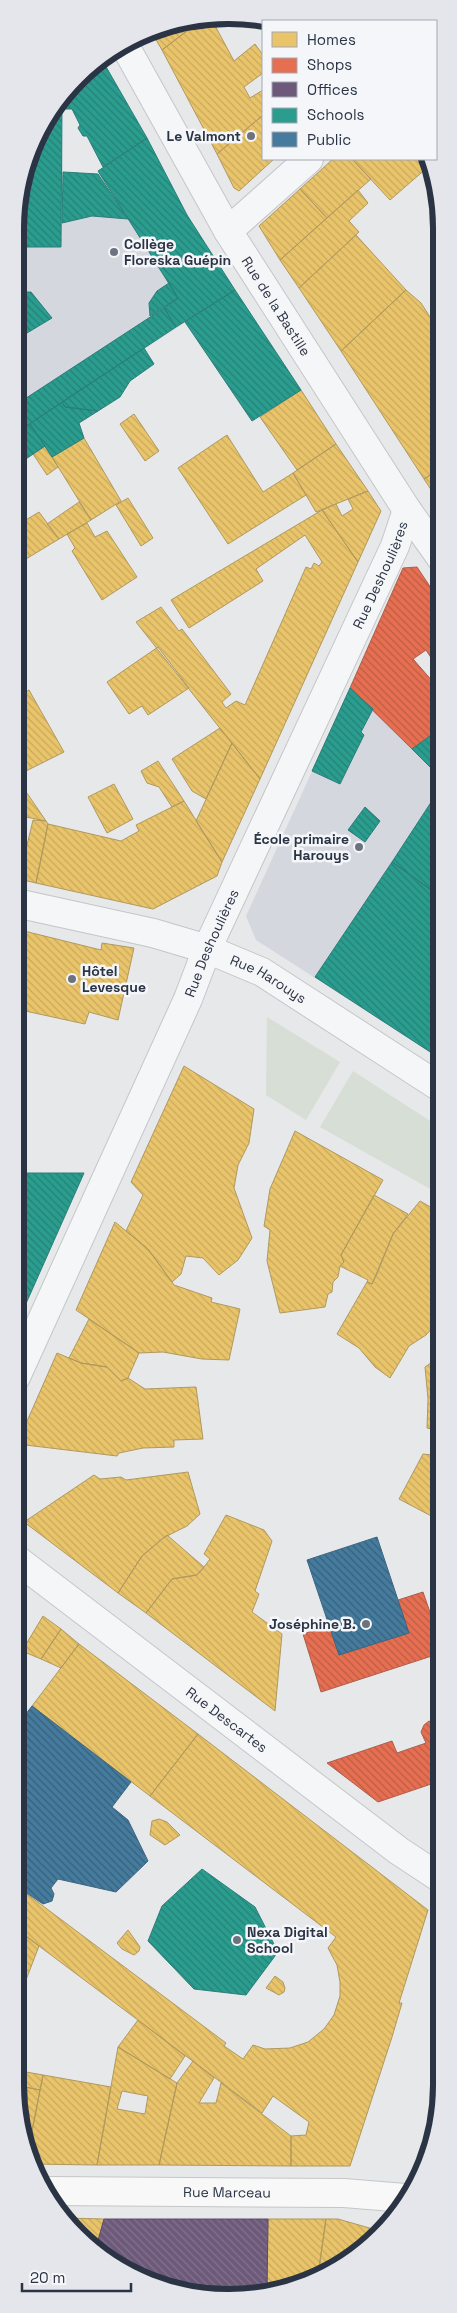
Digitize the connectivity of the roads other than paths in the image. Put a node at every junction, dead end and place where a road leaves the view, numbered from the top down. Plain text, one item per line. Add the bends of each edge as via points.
1 (127, 50) edge
2 (308, 160) edge
3 (228, 231) junction
4 (407, 510) junction
5 (433, 547) edge
6 (24, 905) edge
7 (208, 949) junction
8 (433, 1083) edge
9 (24, 1359) edge
10 (24, 1566) edge
11 (433, 1873) edge
12 (54, 2191) edge
13 (399, 2198) edge

1 - 3 street, Rue de la Bastille
2 - 3 street
3 - 4 street, Rue de la Bastille
4 - 5 street, Rue de la Bastille
4 - 7 street, Rue Deshoulières via 395,546
6 - 7 street, Rue Harouys via 153,933
7 - 8 street, Rue Harouys via 262,972
7 - 9 street, Rue Deshoulières
10 - 11 street, Rue Descartes
12 - 13 main road, Rue Marceau via 344,2193

